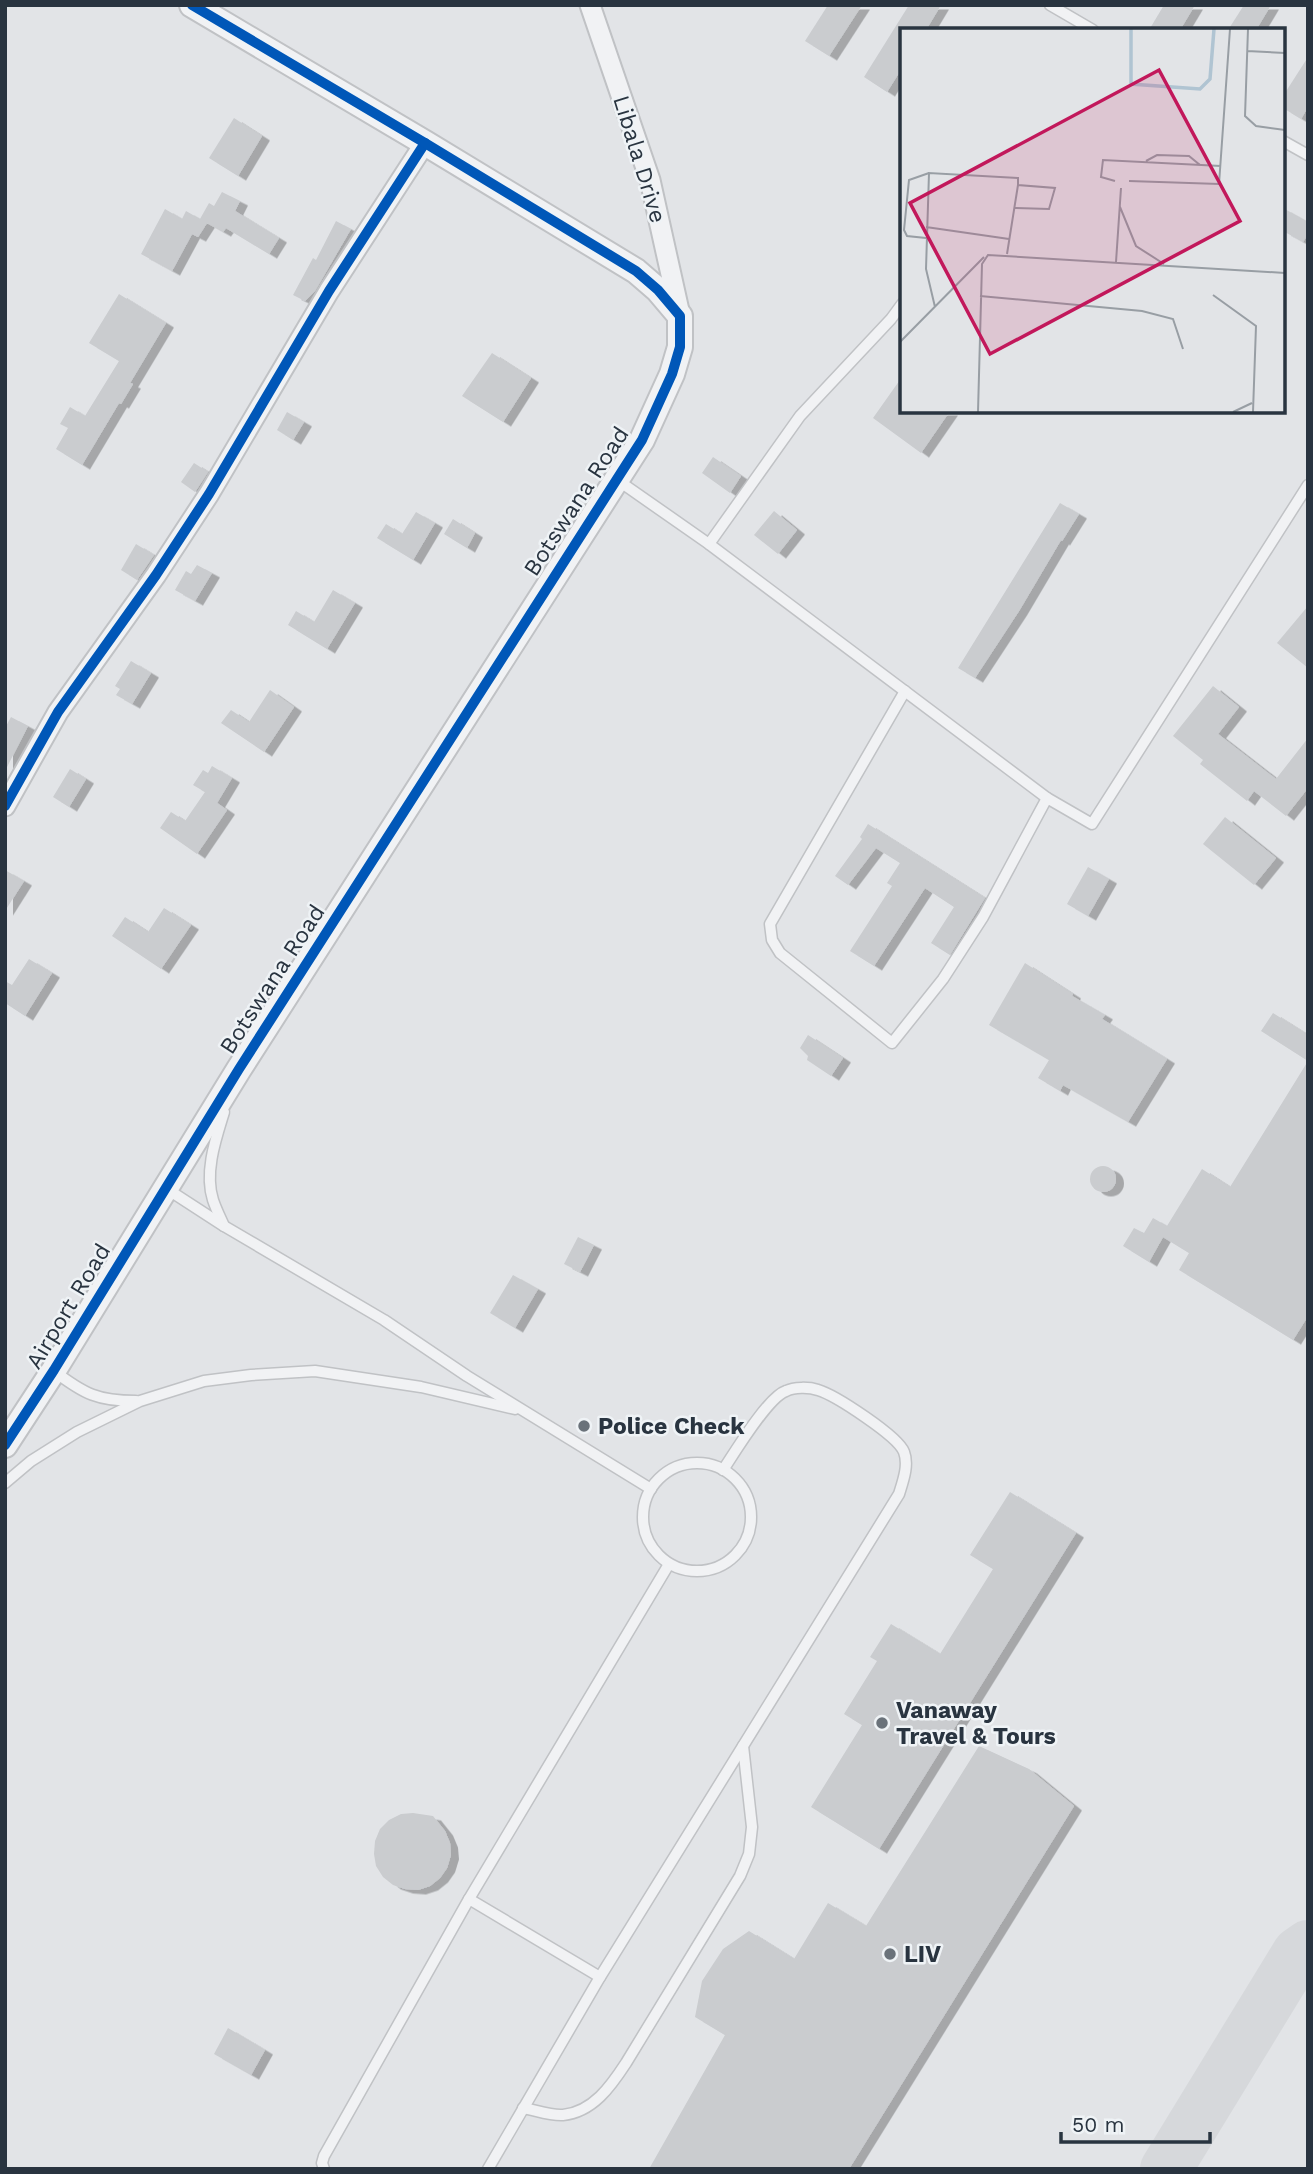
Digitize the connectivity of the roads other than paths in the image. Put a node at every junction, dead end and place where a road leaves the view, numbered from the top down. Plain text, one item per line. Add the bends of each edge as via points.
1 (192, 5) edge
2 (590, 5) edge
3 (1050, 5) edge
4 (1089, 28) edge
5 (1285, 142) edge
6 (425, 143) junction
7 (1308, 155) edge
8 (900, 307) edge
9 (680, 316) junction
10 (616, 478) junction
11 (1308, 485) edge
12 (709, 544) junction
13 (905, 691) junction
14 (1046, 797) junction
15 (5, 806) edge
16 (239, 1069) junction
17 (164, 1188) junction
18 (224, 1226) junction
19 (54, 1370) junction
20 (140, 1401) junction
21 (525, 1411) junction
22 (5, 1445) edge
23 (723, 1470) junction
24 (5, 1483) edge
25 (651, 1489) junction
26 (669, 1564) junction
27 (743, 1745) junction
28 (469, 1899) junction
29 (600, 1977) junction
30 (523, 2108) junction
31 (324, 2169) edge
32 (488, 2169) edge

1 - 6 street
2 - 9 street, Libala Drive via 650,180
3 - 4 lane
5 - 7 lane
6 - 9 street via 636,271
6 - 15 street via 329,291 209,494 58,712
8 - 12 lane via 800,416
9 - 10 street, Botswana Road via 680,347 672,374 642,440
10 - 12 lane
10 - 16 street, Botswana Road
11 - 14 lane via 1092,824
12 - 13 lane
13 - 14 lane
13 - 14 lane via 770,924 780,953 892,1043 970,938
16 - 17 street, Botswana Road
16 - 18 lane via 213,1153 212,1198
17 - 18 lane
17 - 19 street, Airport Road
18 - 21 lane via 384,1320
19 - 20 lane via 94,1396
19 - 22 street, Airport Road
20 - 21 lane via 204,1381 315,1371 421,1387
20 - 24 lane via 31,1461
21 - 25 lane
23 - 25 lane via 696,1463 683,1465 670,1470
23 - 26 lane via 747,1498 751,1516 748,1535 738,1552 706,1571 687,1571
23 - 27 lane via 773,1399 799,1388 817,1390 873,1422 905,1452 899,1494
25 - 26 lane via 644,1505 647,1539
26 - 28 lane
27 - 29 lane
27 - 30 lane via 752,1827 749,1854 740,1876 626,2063 600,2097 562,2115
28 - 29 lane
28 - 31 lane via 324,2156
29 - 30 lane
30 - 32 lane

